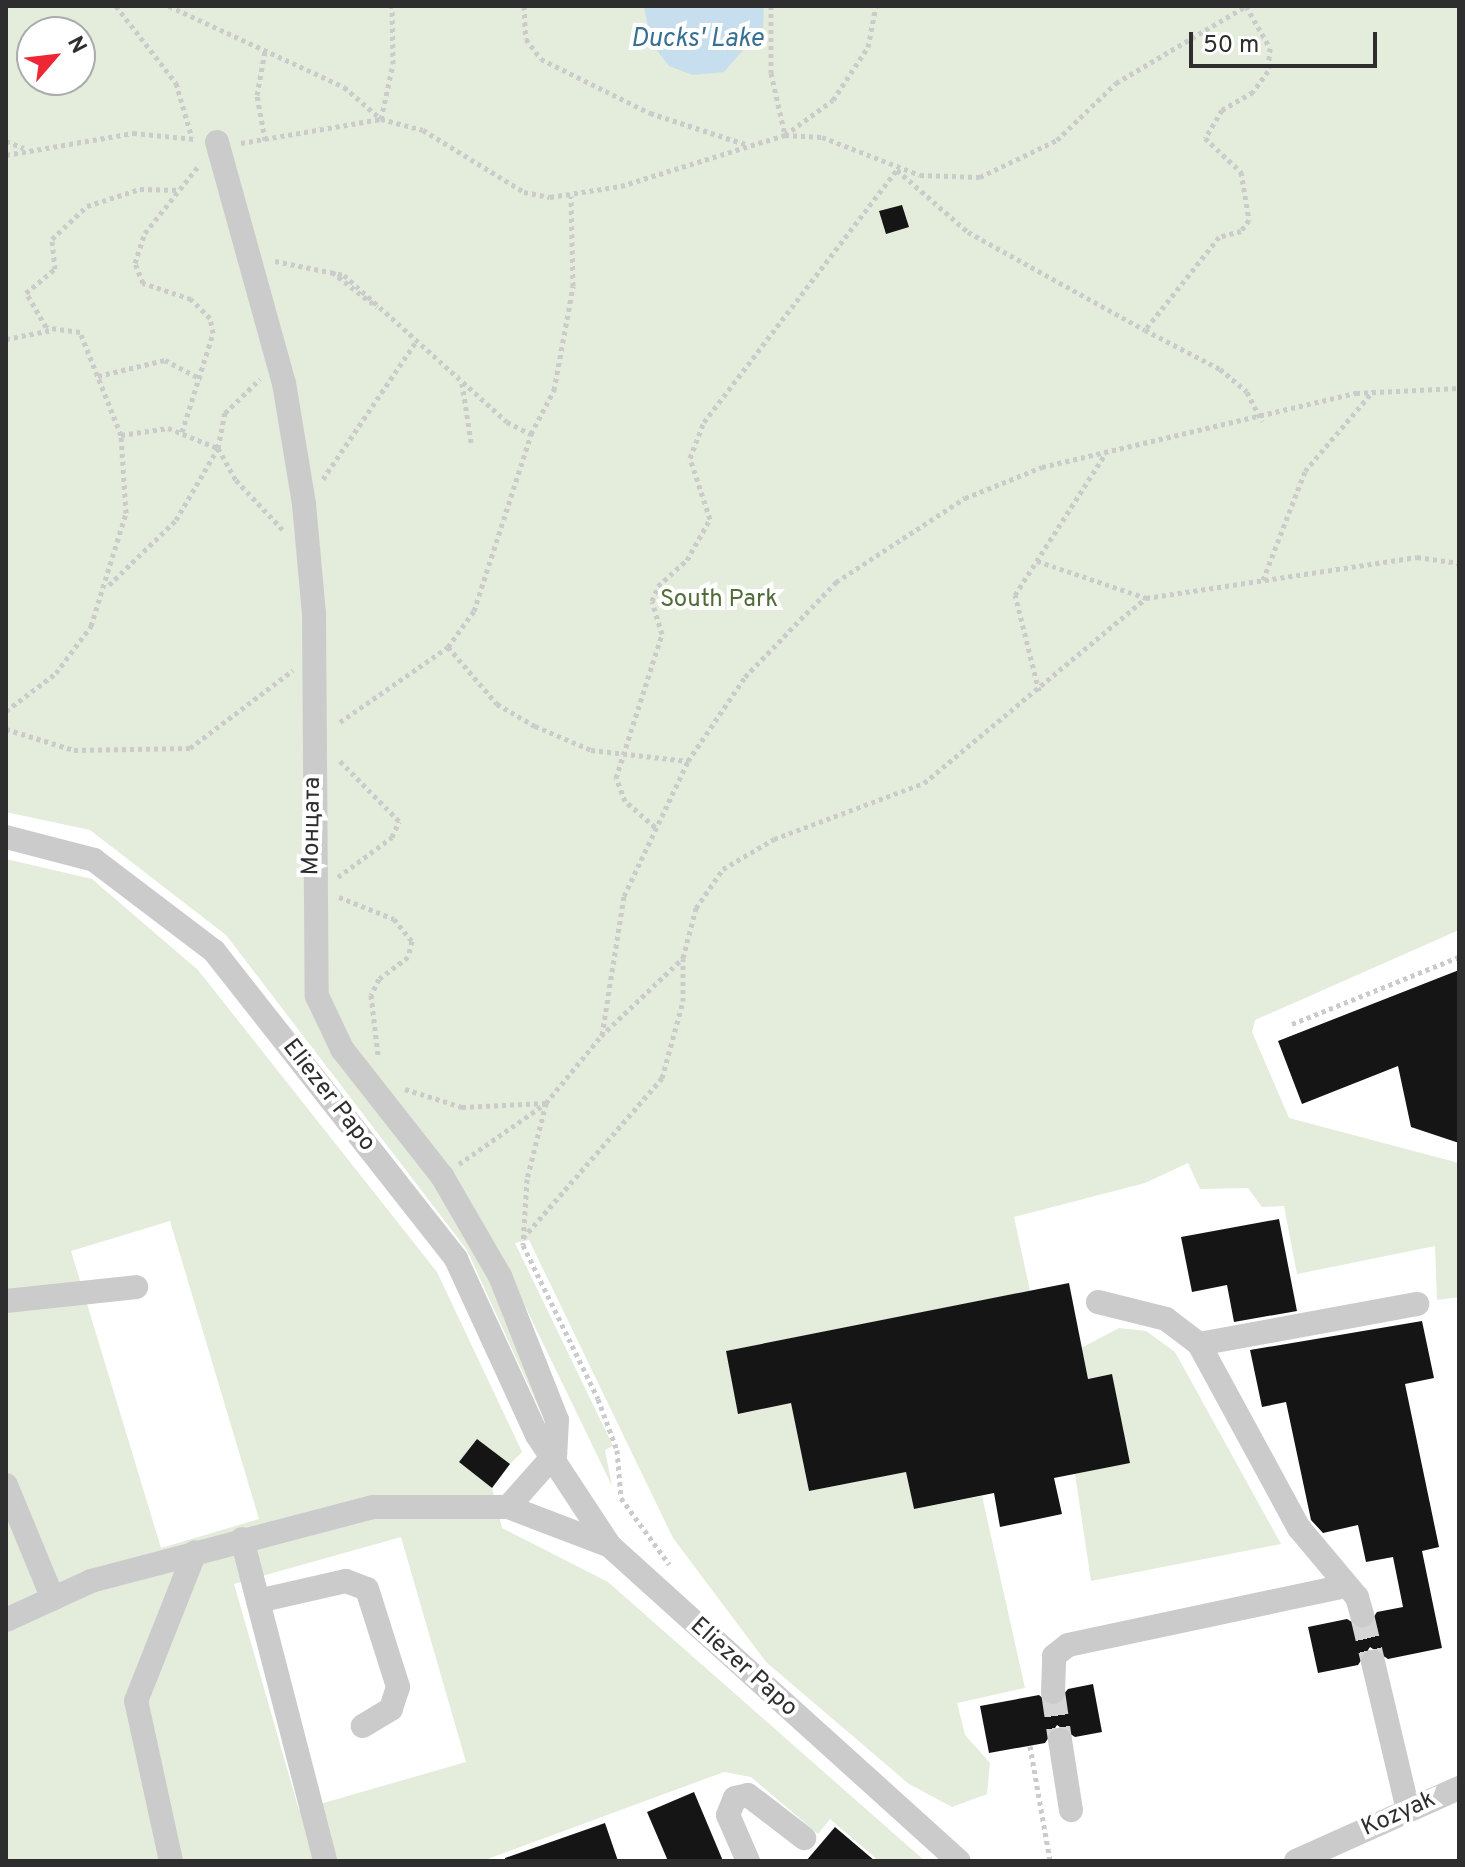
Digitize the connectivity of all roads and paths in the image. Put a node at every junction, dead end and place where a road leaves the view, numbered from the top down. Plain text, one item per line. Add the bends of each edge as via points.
1 (116, 6) edge
2 (169, 6) edge
3 (392, 6) edge
4 (524, 6) edge
5 (771, 6) edge
6 (876, 6) edge
7 (265, 51) junction
8 (381, 119) junction
9 (785, 135) junction
10 (192, 138) junction
11 (265, 140) junction
12 (6, 141) edge
13 (217, 142) junction
14 (750, 146) junction
15 (26, 149) junction
16 (6, 155) edge
17 (897, 170) junction
18 (180, 190) junction
19 (571, 196) junction
20 (250, 259) junction
21 (53, 330) junction
22 (1145, 330) junction
23 (6, 339) edge
24 (417, 340) junction
25 (278, 362) junction
26 (98, 376) junction
27 (201, 379) junction
28 (462, 382) junction
29 (1459, 388) edge
30 (1374, 390) junction
31 (1262, 421) junction
32 (182, 432) junction
33 (531, 434) junction
34 (121, 435) junction
35 (471, 442) dead end
36 (218, 448) junction
37 (1105, 454) junction
38 (304, 504) junction
39 (307, 553) junction
40 (1037, 561) junction
41 (1459, 563) edge
42 (1263, 580) junction
43 (107, 587) junction
44 (1146, 598) junction
45 (448, 647) junction
46 (314, 662) junction
47 (1039, 691) junction
48 (6, 711) edge
49 (6, 729) edge
50 (324, 743) junction
51 (625, 756) junction
52 (688, 761) junction
53 (655, 827) junction
54 (6, 837) edge
55 (1459, 957) edge
56 (683, 958) junction
57 (1292, 1024) dead end
58 (601, 1036) junction
59 (381, 1063) dead end
60 (395, 1081) dead end
61 (546, 1103) junction
62 (442, 1176) junction
63 (522, 1238) junction
64 (136, 1287) dead end
65 (6, 1301) edge
66 (1098, 1302) dead end
67 (1417, 1304) dead end
68 (1199, 1344) junction
69 (555, 1454) junction
70 (6, 1485) edge
71 (508, 1507) junction
72 (242, 1539) junction
73 (610, 1546) junction
74 (195, 1552) junction
75 (676, 1572) dead end
76 (1346, 1586) junction
77 (53, 1599) junction
78 (258, 1601) junction
79 (1362, 1615) tunnel mouth
80 (6, 1620) edge
81 (1373, 1662) tunnel mouth
82 (1053, 1692) tunnel mouth
83 (363, 1726) dead end
84 (1060, 1740) tunnel mouth
85 (1030, 1746) dead end
86 (1459, 1788) edge
87 (1071, 1810) dead end
88 (1408, 1810) junction
89 (804, 1838) dead end
90 (171, 1861) edge
91 (325, 1861) edge
92 (748, 1861) edge
93 (959, 1861) edge
94 (1050, 1861) edge
95 (1296, 1861) edge

1 - 10 path via 176,83
2 - 7 path
3 - 8 path via 393,64
4 - 14 path via 526,39 541,59 650,113
5 - 9 path via 771,73
6 - 9 path via 868,47 833,100
7 - 8 path via 344,87
7 - 11 path via 257,95
8 - 11 path
8 - 19 path via 423,130 524,192
9 - 14 path
9 - 17 path via 822,137
10 - 13 path
10 - 15 path via 133,133
11 - 13 path
12 - 15 path
13 - 18 path
13 - 20 street, Монцата
14 - 19 path
15 - 16 path
17 - 22 path via 968,232
17 - 22 path via 980,177 1018,164 1057,140 1126,76 1246,6 1270,48 1268,71 1253,92 1222,110 1205,138 1241,172 1249,220 1241,231 1219,237
17 - 51 path via 704,422 690,458 710,519 704,538 652,601 662,634
18 - 21 path via 109,195 52,239 55,269 26,298
18 - 27 path via 145,233 135,263 143,283 191,299 210,318
19 - 33 path via 573,286 554,390
20 - 24 path via 344,275
20 - 25 street, Монцата
21 - 23 path
21 - 26 path via 80,332
22 - 31 path via 1220,369 1247,392
24 - 28 path
24 - 38 path
25 - 36 path via 225,413
25 - 38 street, Монцата
26 - 27 path via 165,360
26 - 34 path
27 - 32 path
28 - 33 path
28 - 35 path
29 - 30 path
30 - 31 path
30 - 42 path via 1305,471
31 - 37 path
32 - 34 path via 154,427 152,436
32 - 36 path
33 - 45 path via 474,611
34 - 43 path via 126,513
36 - 39 path via 236,480
36 - 43 path via 176,520
37 - 40 path
37 - 52 path via 1042,467 900,534 785,632
38 - 39 street, Монцата
39 - 46 street, Монцата
40 - 44 path
40 - 47 path via 1015,595
41 - 42 path via 1417,557
42 - 44 path
43 - 48 path via 76,650
44 - 47 path
45 - 50 path via 351,710
45 - 51 path via 497,704 591,750
46 - 49 path via 278,679 255,705 190,748 74,750
46 - 50 street, Монцата
47 - 56 path via 924,783 774,839 723,869 696,908
50 - 59 path via 399,821 392,837 334,883 347,903 394,919 412,941 408,957 379,979 371,995
50 - 62 street, Монцата via 314,955 323,1017
51 - 52 path
51 - 53 path via 616,778 625,801
52 - 53 path
53 - 58 path via 624,896
54 - 69 street, Eliezer Papo via 94,860 163,905 214,951 456,1259 537,1435
55 - 57 path
56 - 58 path
56 - 63 path via 683,1001 662,1078
58 - 61 path
60 - 61 path via 436,1104
61 - 62 path
61 - 63 path via 527,1179
62 - 69 street, Монцата via 500,1276 541,1372 557,1420
63 - 75 path via 614,1439 621,1498
64 - 65 street
66 - 68 street via 1166,1319
67 - 68 street
68 - 76 street via 1299,1528
69 - 71 street
69 - 73 street, Eliezer Papo
70 - 77 street
71 - 72 street via 373,1507
71 - 73 street
72 - 74 street
72 - 78 street
73 - 93 street, Eliezer Papo
74 - 77 street
74 - 90 street via 136,1701
76 - 79 street
76 - 82 street via 1068,1645 1054,1656
77 - 80 street
78 - 83 street via 346,1581 367,1589 398,1687 391,1709
78 - 91 street
81 - 88 street
84 - 87 street
85 - 94 path
86 - 88 street, Kozyak
88 - 95 street, Kozyak
89 - 92 street via 748,1795 735,1798 728,1815

